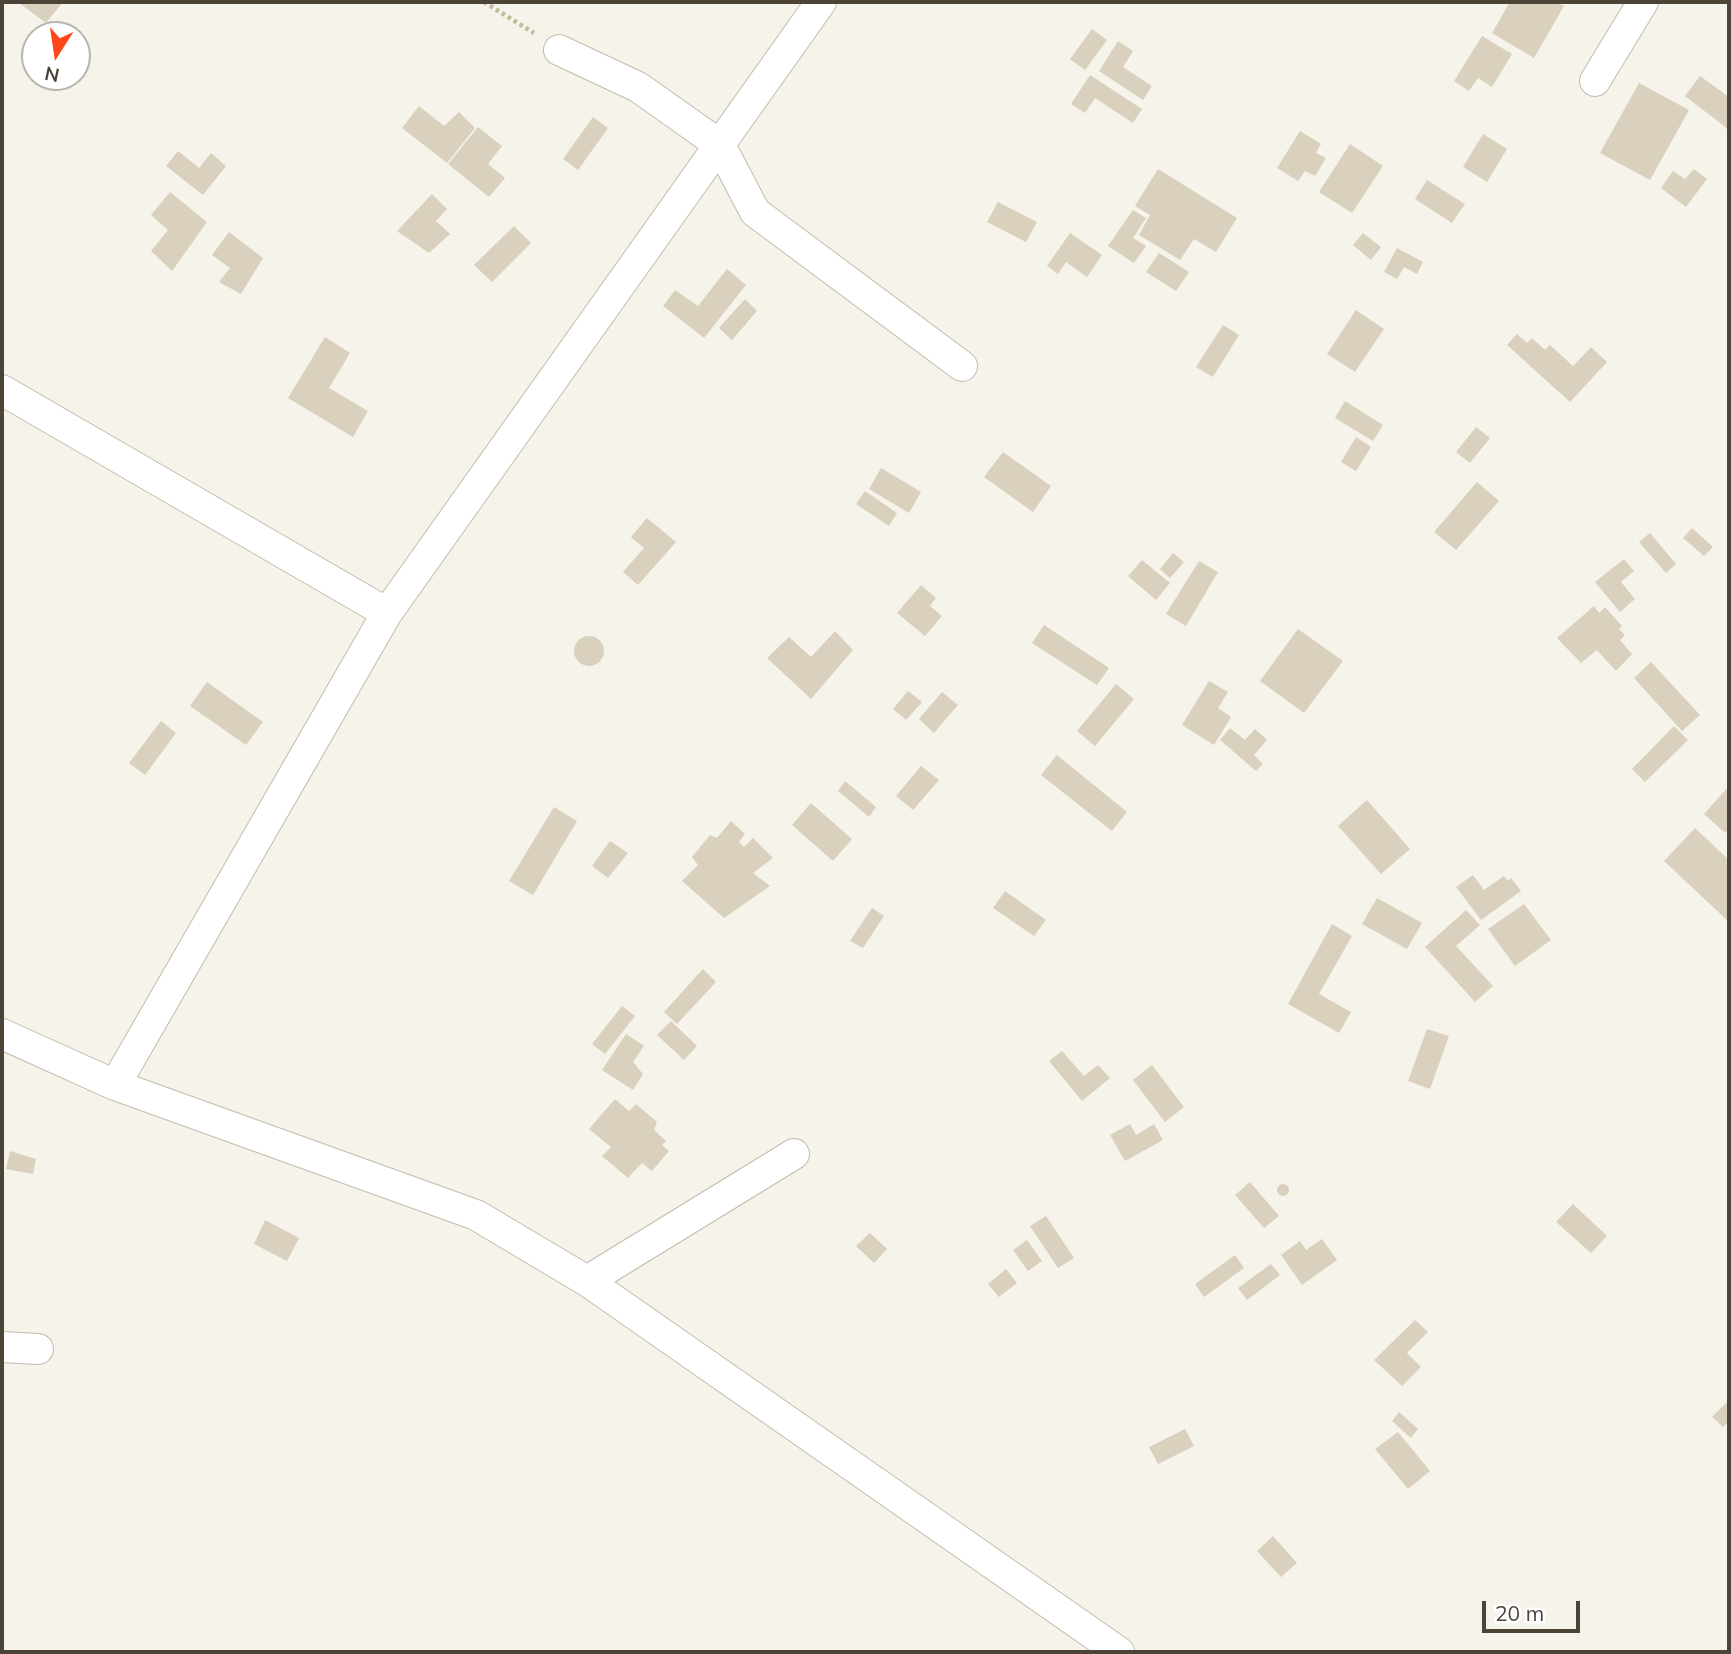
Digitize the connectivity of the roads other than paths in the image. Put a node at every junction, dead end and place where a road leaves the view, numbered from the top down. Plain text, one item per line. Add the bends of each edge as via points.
1 (821, 2) edge
2 (1643, 2) edge
3 (559, 50) road end
4 (1595, 81) dead end
5 (720, 145) junction
6 (962, 366) dead end
7 (2, 390) edge
8 (387, 613) junction
9 (2, 1034) edge
10 (115, 1085) junction
11 (794, 1154) dead end
12 (587, 1281) junction
13 (2, 1347) edge
14 (38, 1349) dead end
15 (1119, 1652) edge

1 - 5 street
2 - 4 street
3 - 5 street via 638,87
5 - 6 street via 755,212
5 - 8 street
7 - 8 street
8 - 10 street
9 - 10 street
10 - 12 street via 476,1215
11 - 12 street
12 - 15 street
13 - 14 street

